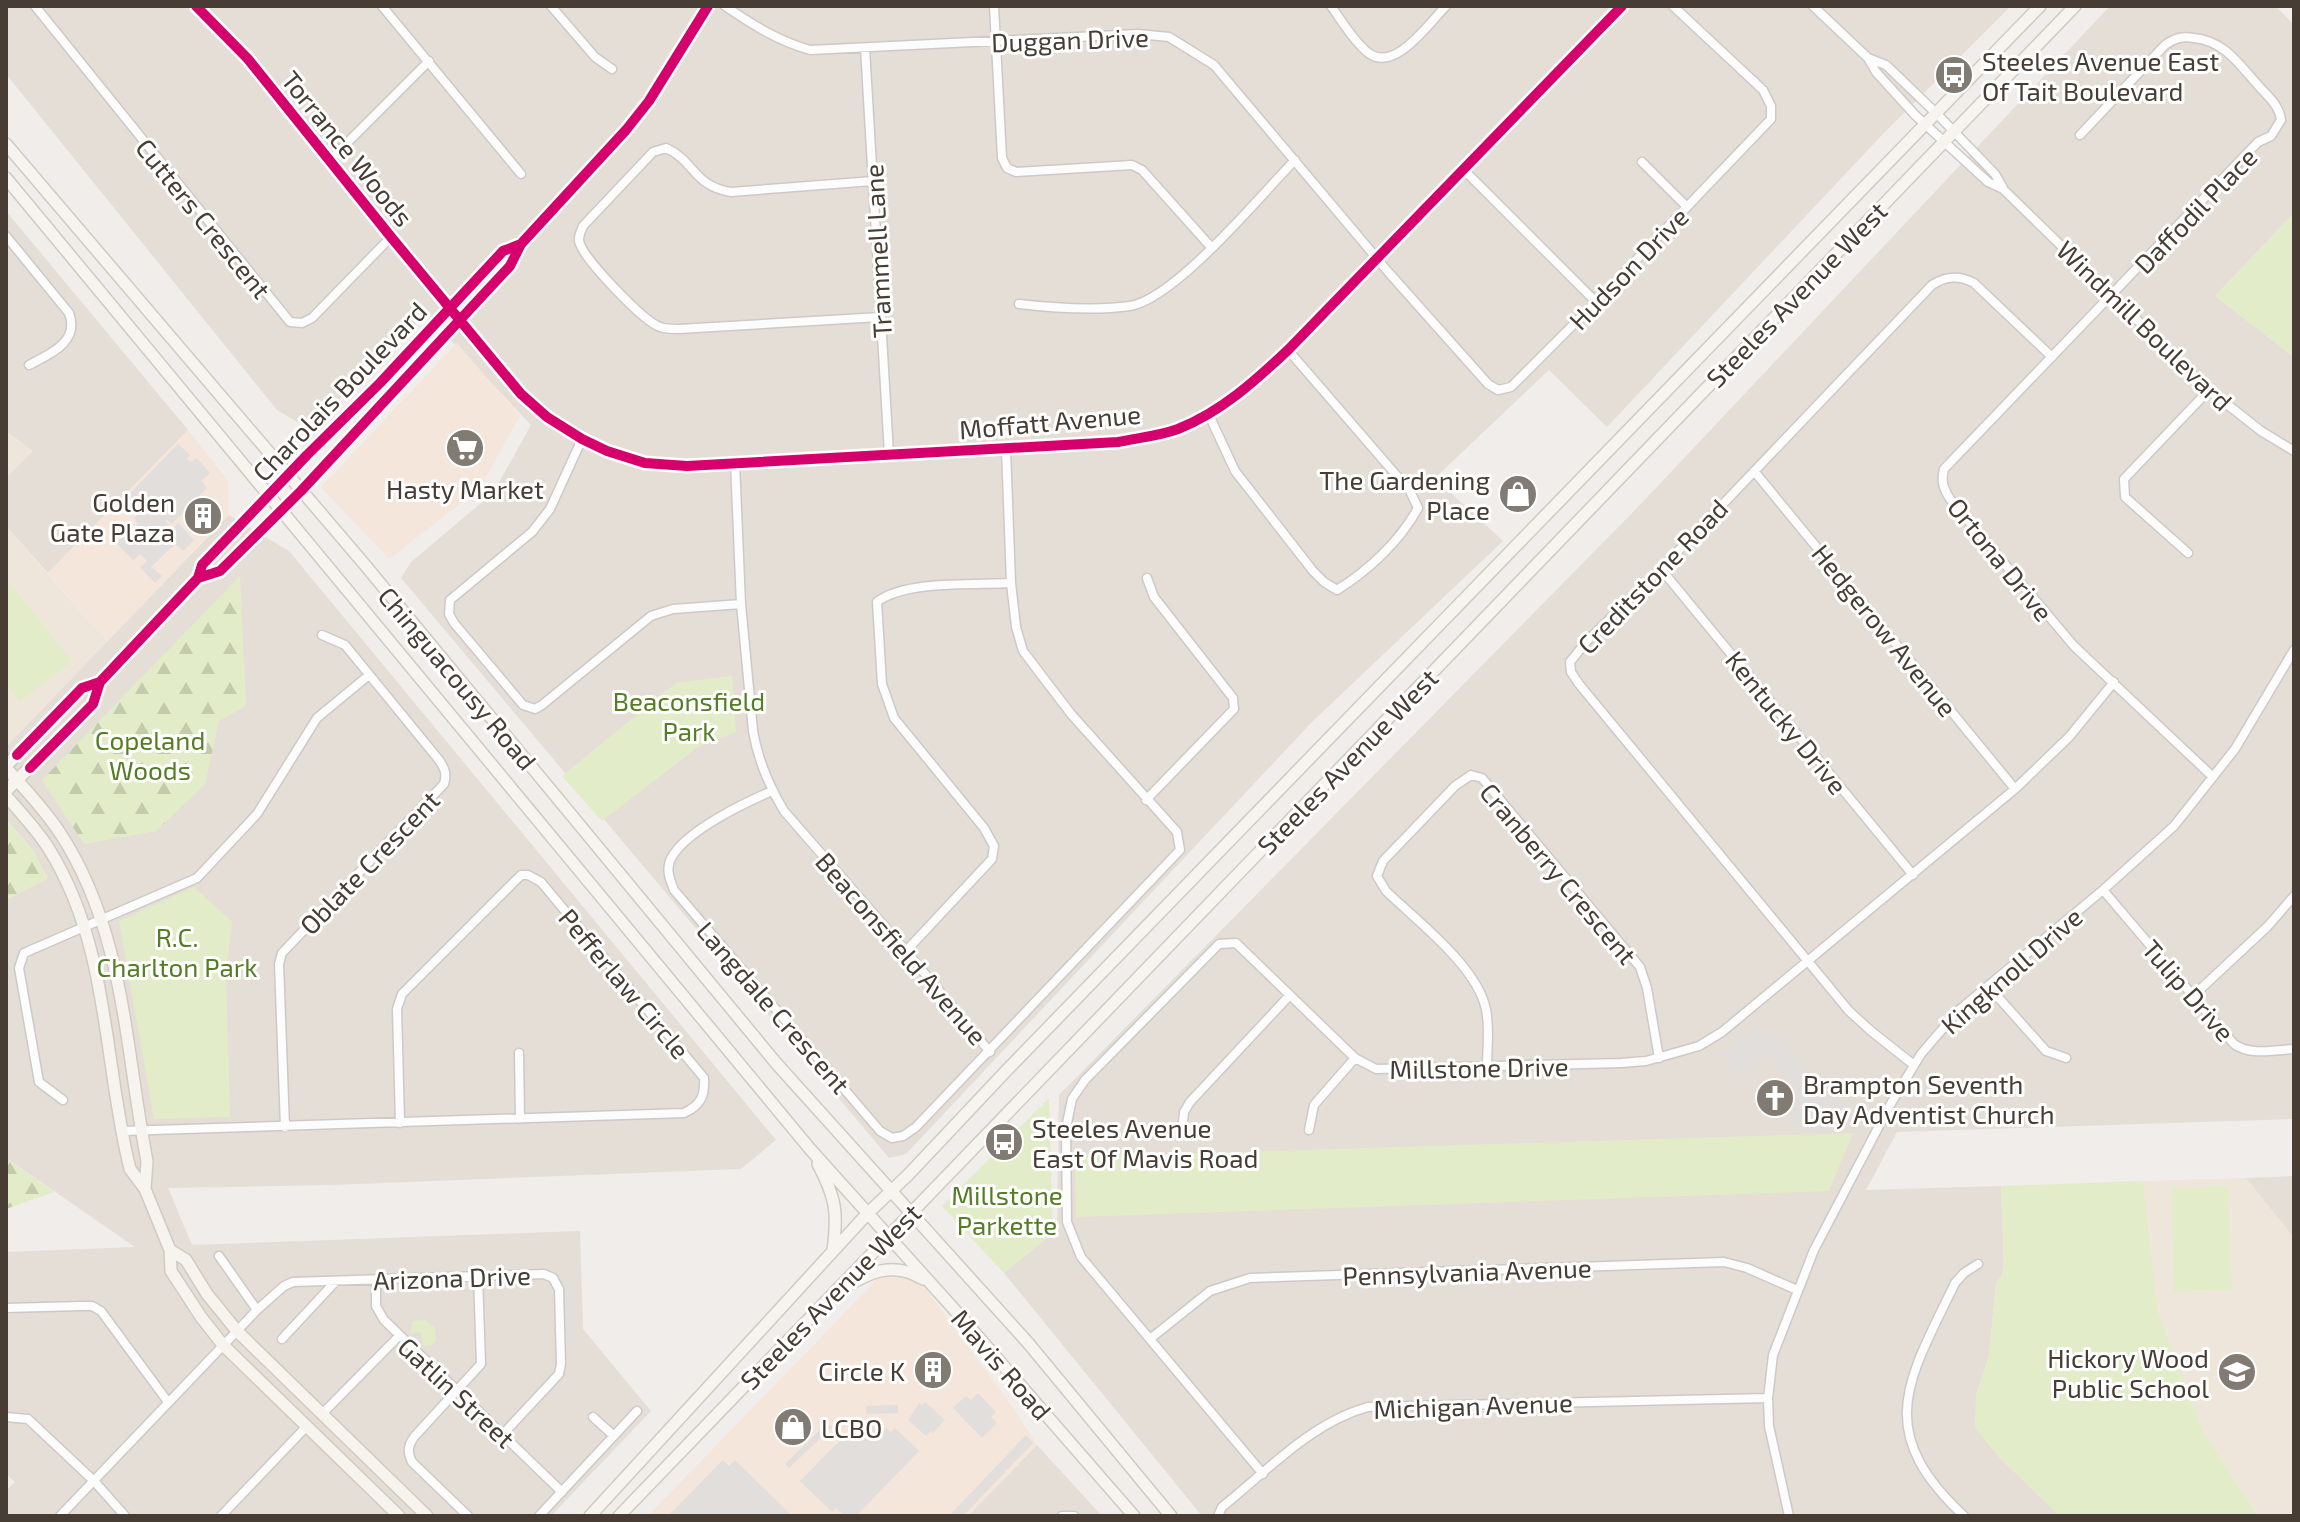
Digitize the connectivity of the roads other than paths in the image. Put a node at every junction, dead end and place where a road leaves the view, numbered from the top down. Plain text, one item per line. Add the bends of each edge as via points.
1 (35, 6) edge
2 (196, 6) edge
3 (382, 6) edge
4 (551, 6) edge
5 (708, 6) edge
6 (725, 6) edge
7 (994, 6) edge
8 (1331, 6) edge
9 (1446, 6) edge
10 (1622, 6) edge
11 (1673, 6) edge
12 (1813, 6) edge
13 (2040, 6) edge
14 (2075, 6) edge
15 (997, 41) junction
16 (865, 48) junction
17 (1868, 58) junction
18 (429, 61) junction
19 (612, 69) dead end
20 (1939, 116) junction
21 (1926, 125) junction
22 (1954, 131) junction
23 (2080, 135) dead end
24 (1944, 141) junction
25 (6, 144) edge
26 (330, 160) junction
27 (1295, 160) junction
28 (1642, 162) dead end
29 (1462, 168) junction
30 (521, 174) dead end
31 (6, 178) edge
32 (873, 181) junction
33 (2004, 190) junction
34 (1687, 207) junction
35 (391, 237) junction
36 (7, 240) edge
37 (521, 244) junction
38 (1211, 247) junction
39 (1377, 257) junction
40 (2113, 296) junction
41 (1596, 302) junction
42 (1019, 304) dead end
43 (449, 306) junction
44 (880, 317) junction
45 (462, 320) junction
46 (1288, 350) junction
47 (2052, 357) junction
48 (29, 365) dead end
49 (2209, 390) junction
50 (1209, 415) junction
51 (582, 439) junction
52 (1006, 449) junction
53 (2294, 451) edge
54 (889, 454) junction
55 (735, 463) junction
56 (1754, 471) junction
57 (287, 476) junction
58 (301, 491) junction
59 (268, 496) junction
60 (280, 511) junction
61 (2188, 553) dead end
62 (1661, 569) junction
63 (198, 578) junction
64 (1147, 578) dead end
65 (1011, 583) junction
66 (741, 604) junction
67 (322, 635) dead end
68 (2294, 650) edge
69 (369, 675) junction
70 (100, 682) junction
71 (2114, 682) junction
72 (6, 767) edge
73 (2213, 777) junction
74 (17, 780) junction
75 (2015, 789) junction
76 (772, 791) junction
77 (6, 794) edge
78 (1146, 800) junction
79 (1913, 875) junction
80 (2103, 890) junction
81 (2294, 896) edge
82 (102, 921) junction
83 (85, 929) junction
84 (906, 951) junction
85 (1807, 963) junction
86 (1989, 987) junction
87 (1290, 995) junction
88 (2192, 997) junction
89 (2294, 1049) edge
90 (990, 1052) junction
91 (519, 1053) dead end
92 (1355, 1058) junction
93 (1659, 1058) junction
94 (2066, 1058) dead end
95 (1914, 1065) junction
96 (1487, 1067) junction
97 (63, 1100) dead end
98 (520, 1119) junction
99 (400, 1123) junction
100 (285, 1127) junction
101 (1309, 1130) dead end
102 (122, 1131) junction
103 (141, 1131) junction
104 (1182, 1132) dead end
105 (810, 1149) junction
106 (145, 1189) junction
107 (891, 1192) junction
108 (868, 1213) junction
109 (910, 1213) junction
110 (888, 1235) junction
111 (170, 1250) junction
112 (833, 1251) junction
113 (219, 1256) dead end
114 (1978, 1264) dead end
115 (478, 1276) junction
116 (376, 1280) junction
117 (336, 1281) junction
118 (934, 1287) junction
119 (1797, 1290) junction
120 (829, 1297) junction
121 (6, 1308) edge
122 (257, 1310) junction
123 (237, 1331) junction
124 (399, 1336) junction
125 (282, 1339) dead end
126 (1150, 1339) junction
127 (223, 1345) junction
128 (458, 1392) junction
129 (1768, 1398) junction
130 (168, 1402) junction
131 (637, 1411) dead end
132 (322, 1414) junction
133 (6, 1417) edge
134 (593, 1417) dead end
135 (307, 1426) junction
136 (503, 1434) junction
137 (614, 1436) junction
138 (1263, 1474) junction
139 (94, 1481) junction
140 (562, 1492) junction
141 (60, 1516) edge
142 (125, 1516) edge
143 (221, 1516) edge
144 (399, 1516) edge
145 (427, 1516) edge
146 (468, 1516) edge
147 (539, 1516) edge
148 (590, 1516) edge
149 (619, 1516) edge
150 (1062, 1516) edge
151 (1074, 1516) edge
152 (1134, 1516) edge
153 (1171, 1516) edge
154 (1218, 1516) edge
155 (1789, 1516) edge
156 (1964, 1516) edge

1 - 35 street, Cutters Crescent via 290,322 312,318
2 - 26 main road, Torrance Woods via 248,59
3 - 18 street
4 - 19 street
5 - 37 main road, Charolais Boulevard via 649,101
6 - 16 street, Duggan Drive via 785,43 810,50
7 - 15 street
8 - 9 street via 1365,51 1386,59 1399,54
10 - 29 main road, Moffatt Avenue
11 - 34 street, Hudson Drive via 1763,90 1771,106 1771,119
12 - 17 street
13 - 20 main road, Steeles Avenue West
14 - 22 main road, Steeles Avenue West
15 - 16 street, Duggan Drive
15 - 27 street, Duggan Drive via 1169,37 1214,65
15 - 38 street via 1002,158 1007,168 1016,172 1132,165
16 - 32 street, Trammell Lane
17 - 20 street, Windmill Boulevard via 1886,65
17 - 21 street, Windmill Boulevard
18 - 26 street
18 - 30 street
20 - 21 main road, Steeles Avenue West
20 - 22 street, Windmill Boulevard
21 - 24 street, Windmill Boulevard
21 - 107 main road, Steeles Avenue West
22 - 24 main road, Steeles Avenue West
22 - 33 street, Windmill Boulevard
23 - 40 street, Daffodil Place via 2165,45 2185,37 2224,47 2280,112 2271,136 2258,142
24 - 33 street, Windmill Boulevard
24 - 109 main road, Steeles Avenue West
25 - 57 main road, Chinguacousy Road
26 - 35 main road, Torrance Woods
27 - 38 street
27 - 39 street, Duggan Drive
28 - 34 street
29 - 39 main road, Moffatt Avenue
29 - 41 street
31 - 59 main road, Chinguacousy Road
32 - 44 street, Trammell Lane
32 - 44 street via 731,192 714,189 666,148 653,152 583,226 579,244 641,316 660,327
33 - 40 street, Windmill Boulevard
34 - 41 street, Hudson Drive
35 - 43 main road, Torrance Woods
36 - 48 street via 71,319 65,342
37 - 43 main road, Charolais Boulevard via 503,251
37 - 45 main road, Charolais Boulevard via 510,266
38 - 42 street via 1158,295 1131,306
39 - 41 street, Hudson Drive via 1498,390 1511,387
39 - 46 main road, Moffatt Avenue
40 - 47 street, Ortona Drive
40 - 49 street, Windmill Boulevard
43 - 45 main road, Torrance Woods
43 - 57 main road, Charolais Boulevard
44 - 54 street, Trammell Lane
45 - 51 main road, Moffatt Avenue via 521,394
45 - 58 main road, Charolais Boulevard
46 - 50 main road, Moffatt Avenue
46 - 50 street via 1410,491 1418,508 1405,530 1356,578 1337,590 1313,571 1235,471
47 - 56 street, Creditstone Road via 1974,283 1959,277 1940,280
47 - 71 street, Ortona Drive via 1944,469 1941,479 1950,499 2051,621
49 - 53 street, Windmill Boulevard
49 - 61 street via 2124,479 2125,497
50 - 52 main road, Moffatt Avenue via 1175,430 1118,442
51 - 55 main road, Moffatt Avenue via 645,463
51 - 66 street via 550,509 532,532 450,600 454,623 523,705 542,705 651,616 673,609
52 - 54 main road, Moffatt Avenue
52 - 65 street, Beaconsfield Avenue
54 - 55 main road, Moffatt Avenue
55 - 66 street, Beaconsfield Avenue
56 - 62 street, Creditstone Road
56 - 75 street, Hedgerow Avenue
57 - 58 main road, Chinguacousy Road
57 - 59 main road, Charolais Boulevard
58 - 60 main road, Charolais Boulevard
58 - 107 main road, Chinguacousy Road via 776,1063
59 - 60 main road, Chinguacousy Road
59 - 63 main road, Charolais Boulevard via 202,565
60 - 63 main road, Charolais Boulevard via 220,571
60 - 105 main road, Chinguacousy Road
62 - 79 street, Kentucky Drive
62 - 85 street, Creditstone Road via 1586,642 1570,662 1571,672
63 - 70 main road, Charolais Boulevard
64 - 78 street via 1154,597 1233,698 1234,709
65 - 78 street, Beaconsfield Avenue via 1023,651
65 - 84 street via 919,588 887,594 877,602 882,684 894,718 994,846 992,859
66 - 76 street, Beaconsfield Avenue via 754,740
67 - 69 street via 345,645
68 - 73 street, Kingknoll Drive
69 - 82 street via 317,718 257,814 197,878
69 - 100 street, Oblate Crescent via 439,760 446,778 282,953
70 - 72 main road, Charolais Boulevard via 82,688
70 - 74 main road, Charolais Boulevard via 93,704
71 - 73 street, Ortona Drive
71 - 75 street, Millstone Drive via 2069,737
72 - 74 main road
73 - 80 street, Kingknoll Drive via 2174,826
74 - 77 main road, Charolais Boulevard
74 - 82 main road via 73,855
75 - 79 street, Millstone Drive
76 - 84 street, Beaconsfield Avenue
76 - 90 street, Langdale Crescent via 732,809 673,854 668,877 674,890 880,1131 892,1138 916,1127
77 - 83 main road via 48,848
78 - 90 street, Beaconsfield Avenue via 1177,832 1180,850
79 - 85 street, Millstone Drive
80 - 86 street, Kingknoll Drive
80 - 88 street, Tulip Drive
81 - 88 street
82 - 83 street
82 - 103 main road via 119,984
83 - 97 street via 24,953 20,963 39,1082
83 - 102 main road via 104,1002
84 - 90 street, Beaconsfield Avenue
85 - 93 street, Millstone Drive via 1722,1032 1699,1046
85 - 95 street, Creditstone Road via 1871,1031
86 - 94 street via 2046,1051
86 - 95 street, Kingknoll Drive via 1943,1026
87 - 92 street, Millstone Drive
87 - 104 street via 1190,1102
87 - 126 street, Millstone Drive via 1236,943 1219,944 1072,1099 1066,1128 1067,1222 1081,1257
88 - 89 street, Tulip Drive via 2241,1049
91 - 98 street
92 - 96 street, Millstone Drive via 1376,1069
92 - 101 street via 1314,1105
93 - 96 street, Millstone Drive
93 - 96 street, Cranberry Crescent via 1640,967 1482,778 1471,775 1383,861 1377,876 1479,988 1488,1026
95 - 119 street, Kingknoll Drive
98 - 99 street, Pefferlaw Circle
98 - 99 street, Pefferlaw Circle via 684,1113 695,1108 705,1088 704,1078 541,882 528,875 514,879 402,994 397,1009
99 - 100 street, Pefferlaw Circle
100 - 103 street, Pefferlaw Circle
102 - 103 street, Pefferlaw Circle
102 - 106 main road via 130,1169
103 - 106 main road
105 - 108 main road, Chinguacousy Road
105 - 112 main road via 833,1191
106 - 111 main road
107 - 108 main road, Steeles Avenue West
107 - 109 main road, Chinguacousy Road
108 - 110 main road, Mavis Road
108 - 112 main road, Steeles Avenue West
109 - 110 main road, Steeles Avenue West
109 - 153 main road, Mavis Road via 1029,1344
110 - 118 main road, Mavis Road
110 - 120 main road, Steeles Avenue West
111 - 123 main road via 186,1260
111 - 127 main road via 171,1271
112 - 148 main road, Steeles Avenue West
113 - 122 street
114 - 156 street via 1955,1283 1916,1365 1908,1398 1913,1452 1926,1476
115 - 116 street, Arizona Drive
115 - 128 street via 481,1364
115 - 136 street, Arizona Drive via 544,1274 559,1289 559,1374
116 - 117 street, Arizona Drive
116 - 124 street, Gatlin Street via 379,1314
117 - 122 street, Arizona Drive via 293,1282
117 - 125 street
118 - 120 main road via 910,1271 883,1269
118 - 152 main road, Mavis Road
119 - 126 street, Pennsylvania Avenue via 1724,1262 1250,1278 1210,1291
119 - 129 street, Kingknoll Drive via 1773,1355
120 - 149 main road, Steeles Avenue West
121 - 130 street via 92,1306 101,1311
122 - 123 street, Arizona Drive
123 - 127 street, Arizona Drive
123 - 132 main road
124 - 128 street, Gatlin Street
124 - 132 street
126 - 138 street, Millstone Drive
127 - 130 street, Arizona Drive
127 - 135 main road
128 - 136 street, Gatlin Street
128 - 146 street via 414,1437 408,1454
129 - 138 street, Michigan Avenue via 1374,1406 1350,1411 1328,1424
129 - 155 street, Kingknoll Drive via 1775,1461
130 - 139 street, Arizona Drive
131 - 137 street
132 - 145 main road
133 - 139 street via 28,1419
134 - 137 street
135 - 143 street
135 - 144 main road
136 - 140 street, Gatlin Street
137 - 140 street
138 - 154 street, Michigan Avenue
139 - 141 street, Arizona Drive
139 - 142 street
140 - 147 street
150 - 151 street

